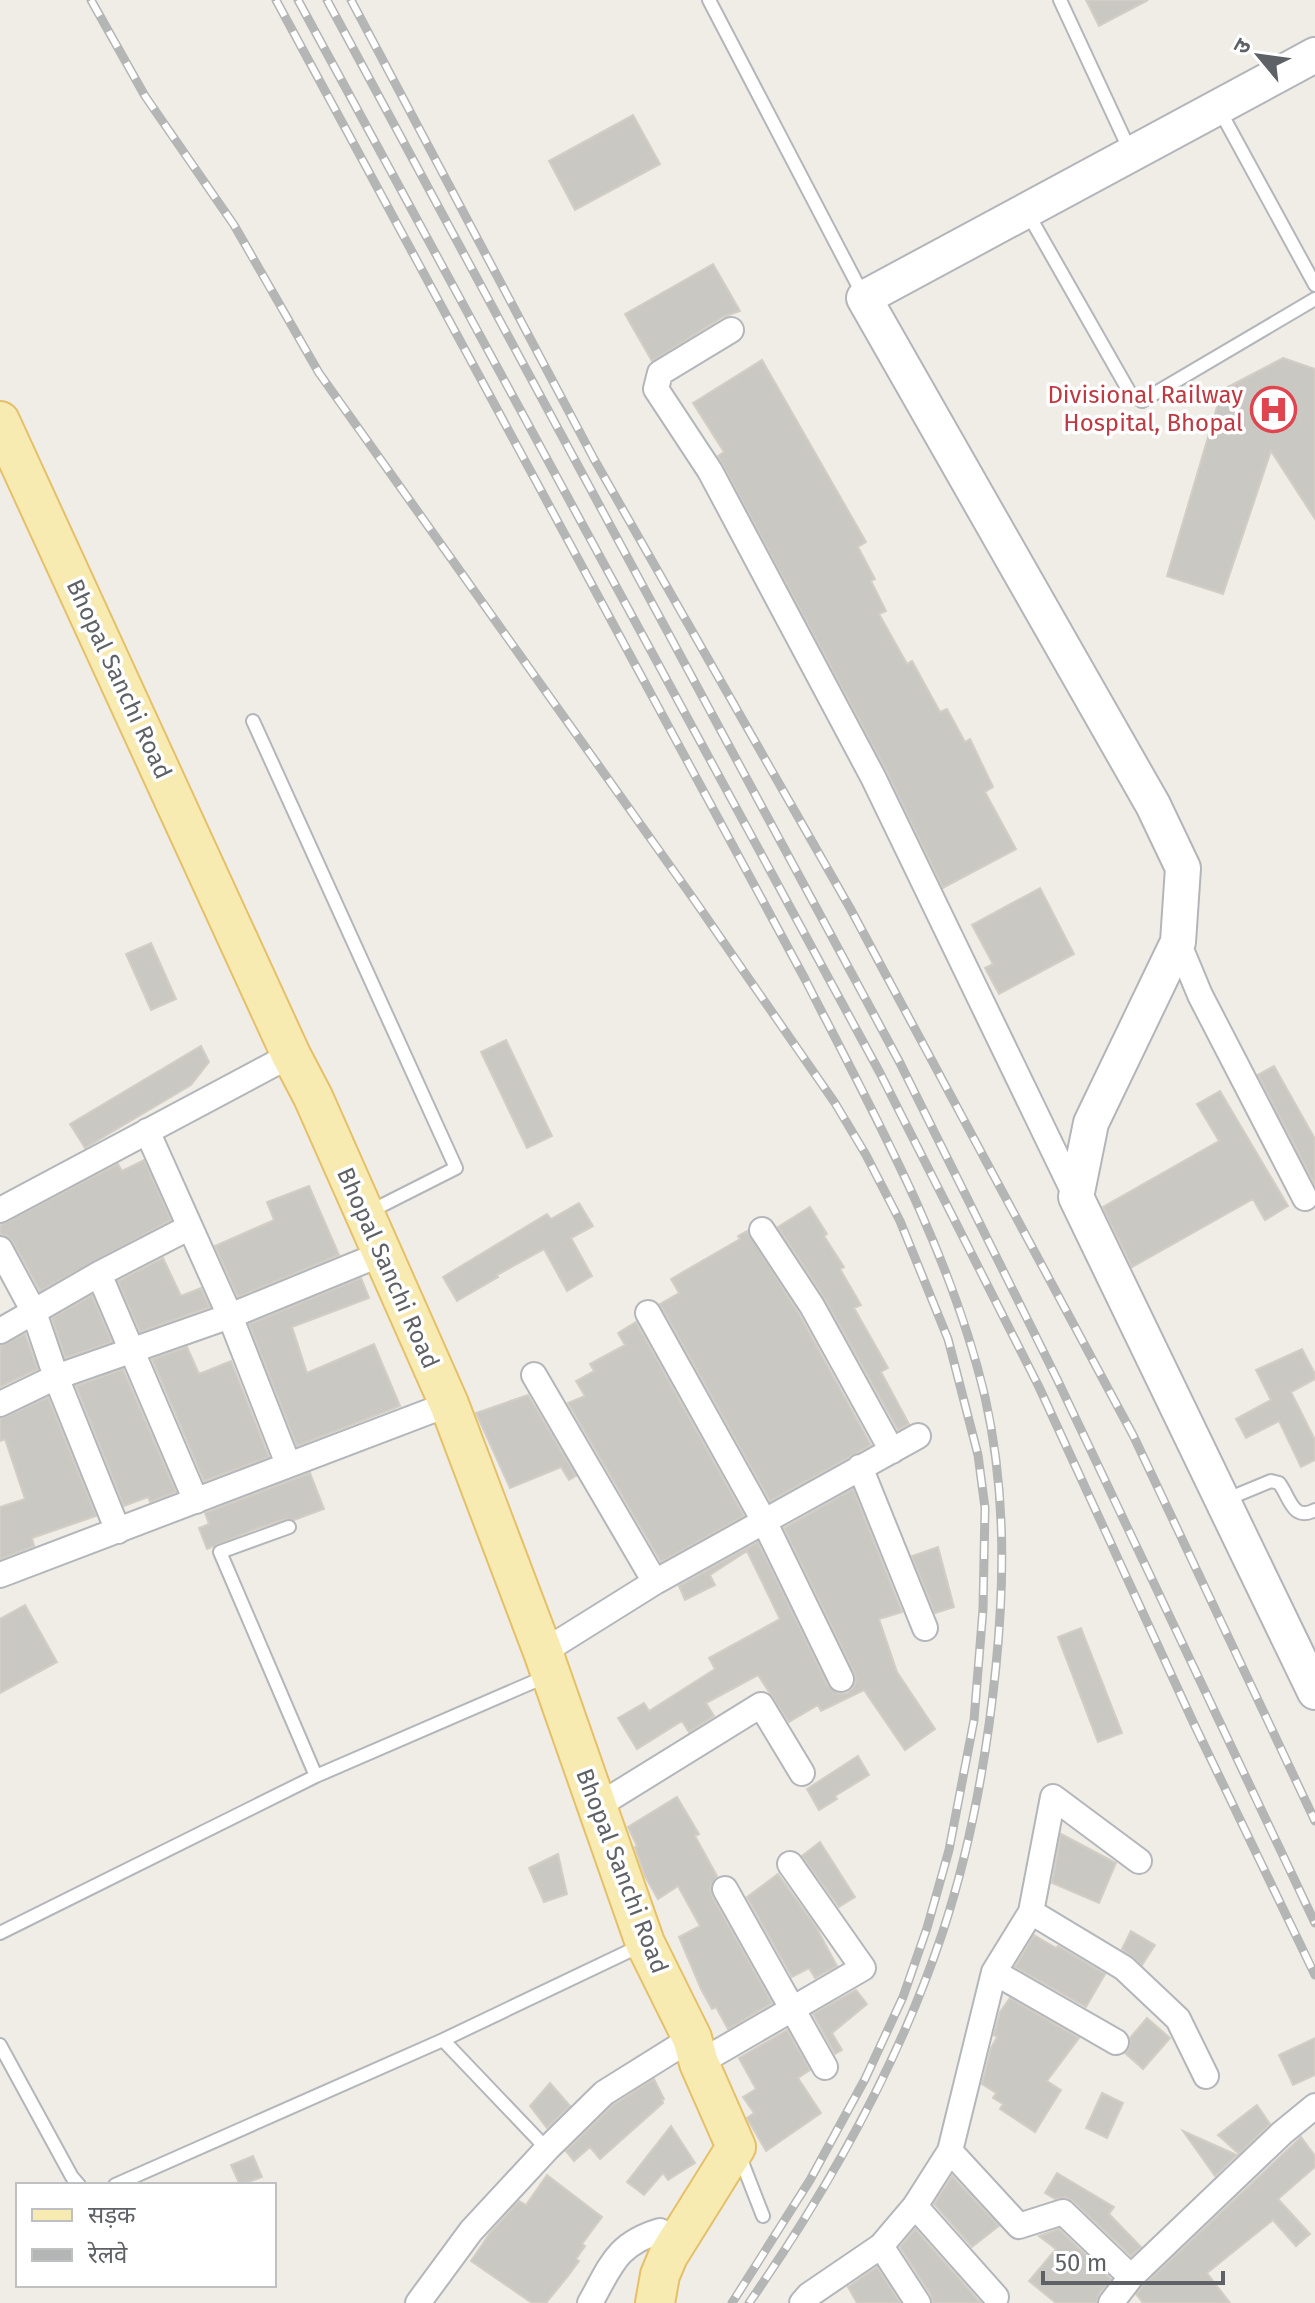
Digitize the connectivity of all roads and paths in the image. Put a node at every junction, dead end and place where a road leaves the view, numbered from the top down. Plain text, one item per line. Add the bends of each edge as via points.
1 (709, 0) edge
2 (1060, 0) edge
3 (1315, 55) edge
4 (1219, 108) junction
5 (1131, 154) junction
6 (1027, 212) junction
7 (1315, 285) edge
8 (864, 298) junction
9 (1315, 299) edge
10 (731, 330) dead end
11 (0, 421) edge
12 (253, 721) dead end
13 (1178, 942) junction
14 (291, 1055) junction
15 (147, 1131) junction
16 (1076, 1197) junction
17 (1305, 1198) dead end
18 (0, 1210) edge
19 (364, 1215) junction
20 (190, 1227) junction
21 (762, 1230) dead end
22 (0, 1249) edge
23 (381, 1254) junction
24 (99, 1274) junction
25 (34, 1312) junction
26 (648, 1313) dead end
27 (230, 1316) junction
28 (0, 1331) edge
29 (133, 1349) junction
30 (534, 1375) dead end
31 (56, 1377) junction
32 (0, 1404) edge
33 (449, 1404) junction
34 (918, 1436) dead end
35 (892, 1451) junction
36 (288, 1464) junction
37 (860, 1467) junction
38 (196, 1501) junction
39 (1223, 1501) junction
40 (1315, 1510) edge
41 (764, 1521) junction
42 (289, 1527) dead end
43 (118, 1531) junction
44 (0, 1575) edge
45 (655, 1582) junction
46 (925, 1628) dead end
47 (546, 1663) junction
48 (841, 1679) dead end
49 (1315, 1692) edge
50 (802, 1773) dead end
51 (316, 1776) junction
52 (596, 1807) junction
53 (1139, 1861) dead end
54 (790, 1864) dead end
55 (725, 1889) dead end
56 (1031, 1912) junction
57 (0, 1933) edge
58 (645, 1943) junction
59 (994, 1972) junction
60 (792, 2009) junction
61 (443, 2040) junction
62 (1116, 2042) dead end
63 (0, 2045) edge
64 (696, 2050) junction
65 (825, 2067) dead end
66 (1206, 2076) dead end
67 (1315, 2106) edge
68 (732, 2140) junction
69 (547, 2149) junction
70 (950, 2151) junction
71 (77, 2183) edge
72 (120, 2183) edge
73 (915, 2206) junction
74 (763, 2216) dead end
75 (660, 2231) junction
76 (881, 2246) junction
77 (1131, 2277) junction
78 (996, 2297) dead end
79 (418, 2303) edge
80 (590, 2303) edge
81 (637, 2303) edge
82 (655, 2303) edge
83 (802, 2303) edge
84 (918, 2303) edge
85 (1111, 2303) edge

1 - 8 lane
2 - 5 lane
3 - 4 street
4 - 5 street
4 - 7 lane
5 - 6 street
6 - 8 street
6 - 9 lane via 1130,393 1142,401
8 - 13 street via 1153,805 1183,868
10 - 16 street via 660,373 656,389 710,471 873,777
11 - 14 main road, Bhopal Sanchi Road
12 - 19 lane via 456,1168
13 - 16 street via 1091,1123
13 - 17 street
14 - 15 street
14 - 19 main road, Bhopal Sanchi Road
15 - 18 street
15 - 20 street
16 - 39 street
19 - 23 main road, Bhopal Sanchi Road
20 - 24 street
20 - 27 street
21 - 35 street via 812,1306
22 - 25 street
23 - 27 street
23 - 33 main road, Bhopal Sanchi Road
24 - 25 street
24 - 29 street
25 - 28 street
25 - 31 street
26 - 41 street
27 - 29 street
27 - 36 street
29 - 31 street
29 - 38 street
30 - 45 street
31 - 32 street
31 - 43 street
33 - 36 street
33 - 47 main road, Bhopal Sanchi Road
34 - 35 street
35 - 37 street
36 - 38 street
37 - 41 street
37 - 46 street
38 - 43 street
39 - 40 lane via 1271,1481 1279,1483 1298,1513
39 - 49 street
41 - 45 street
41 - 48 street
42 - 51 lane via 220,1552
43 - 44 street
45 - 47 street
47 - 51 lane
47 - 52 main road, Bhopal Sanchi Road
50 - 52 street via 761,1705
51 - 57 lane
52 - 58 main road, Bhopal Sanchi Road
53 - 56 street via 1053,1797
54 - 60 street via 863,1968
55 - 60 street
56 - 59 street
56 - 66 street via 1124,1968 1178,2019
58 - 61 lane
58 - 64 main road, Bhopal Sanchi Road
59 - 62 street
59 - 70 street
60 - 64 street
60 - 65 street
61 - 69 lane
61 - 72 lane
63 - 71 lane
64 - 68 main road, Bhopal Sanchi Road
64 - 69 street via 604,2093
67 - 77 street
68 - 74 lane
68 - 75 main road
68 - 82 main road via 668,2256
69 - 79 street via 471,2231
70 - 73 street
70 - 77 street via 1019,2226 1063,2212
73 - 76 street
73 - 78 street
75 - 80 street via 623,2248
75 - 81 main road via 638,2278
76 - 83 street
76 - 84 street
77 - 85 street

